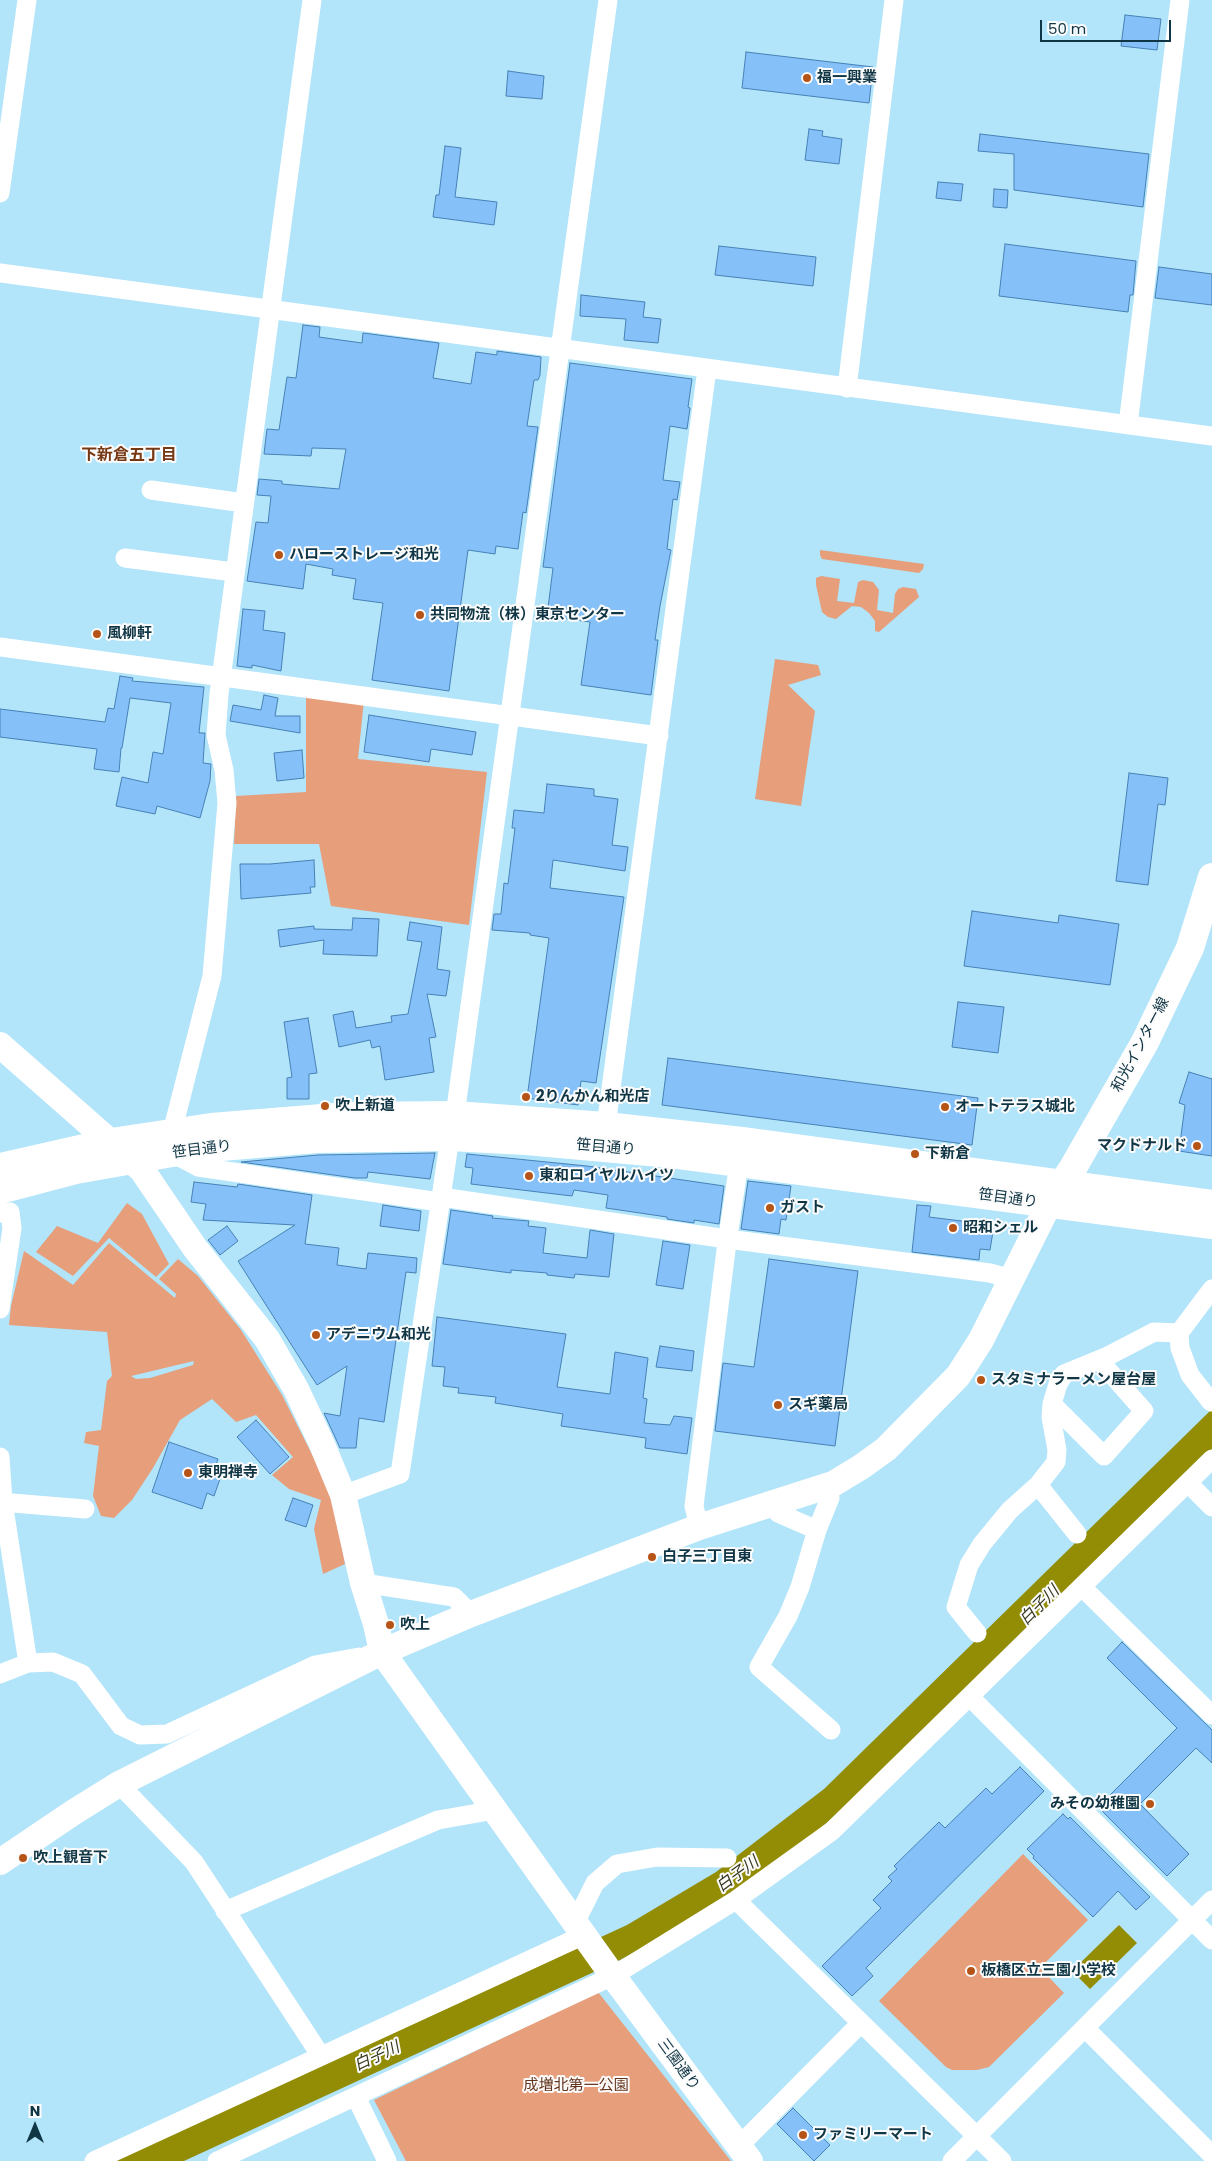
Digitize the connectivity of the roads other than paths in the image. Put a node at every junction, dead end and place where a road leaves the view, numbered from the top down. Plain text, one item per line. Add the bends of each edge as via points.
1 (27, 0) edge
2 (312, 0) edge
3 (608, 0) edge
4 (894, 0) edge
5 (1180, 0) edge
6 (0, 193) edge
7 (0, 273) edge
8 (272, 310) junction
9 (560, 349) junction
10 (707, 369) junction
11 (847, 388) junction
12 (1128, 425) junction
13 (1212, 436) edge
14 (151, 490) dead end
15 (244, 503) junction
16 (124, 558) dead end
17 (234, 572) junction
18 (0, 647) edge
19 (221, 677) junction
20 (510, 717) junction
21 (659, 736) junction
22 (1212, 877) edge
23 (1208, 906) edge
24 (0, 1044) edge
25 (452, 1126) junction
26 (606, 1126) junction
27 (172, 1142) junction
28 (120, 1151) junction
29 (739, 1163) junction
30 (0, 1168) edge
31 (0, 1190) edge
32 (1056, 1194) junction
33 (441, 1199) junction
34 (1212, 1204) edge
35 (0, 1213) edge
36 (1212, 1225) edge
37 (727, 1239) junction
38 (1012, 1279) junction
39 (1212, 1289) edge
40 (0, 1309) edge
41 (1179, 1333) junction
42 (1099, 1360) junction
43 (1211, 1402) edge
44 (1052, 1404) junction
45 (0, 1457) edge
46 (1212, 1459) edge
47 (1188, 1483) junction
48 (1038, 1485) junction
49 (827, 1486) junction
50 (343, 1495) junction
51 (1, 1502) edge
52 (773, 1504) junction
53 (1212, 1507) edge
54 (85, 1509) dead end
55 (700, 1527) junction
56 (817, 1530) junction
57 (1078, 1534) dead end
58 (363, 1583) junction
59 (1082, 1587) junction
60 (471, 1614) junction
61 (977, 1633) dead end
62 (382, 1652) junction
63 (28, 1663) junction
64 (0, 1674) edge
65 (970, 1697) junction
66 (1212, 1715) edge
67 (831, 1730) dead end
68 (119, 1784) junction
69 (495, 1810) junction
70 (726, 1858) dead end
71 (0, 1862) edge
72 (736, 1900) junction
73 (1212, 1900) edge
74 (225, 1911) junction
75 (1192, 1920) junction
76 (582, 1933) junction
77 (1212, 1940) edge
78 (610, 1972) junction
79 (860, 2024) junction
80 (1085, 2028) junction
81 (321, 2056) junction
82 (356, 2097) junction
83 (977, 2136) junction
84 (744, 2154) edge
85 (1205, 2155) edge
86 (94, 2161) edge
87 (217, 2161) edge
88 (387, 2161) edge
89 (952, 2161) edge
90 (1002, 2161) edge

1 - 6 street
2 - 8 street
3 - 9 street
4 - 11 street
5 - 12 street
7 - 8 street
8 - 9 street
8 - 15 street
9 - 10 street
9 - 20 street
10 - 11 street
10 - 21 street
11 - 12 street
12 - 13 street
14 - 15 street
15 - 17 street
16 - 17 street
17 - 19 street
18 - 19 street
19 - 20 street
19 - 27 street via 216,734 227,803 212,976
20 - 21 street
20 - 25 street
21 - 26 street
22 - 23 main road, 和光インター線
23 - 32 main road, 和光インター線 via 1145,1042
24 - 28 street
25 - 26 main road, 笹目通り
25 - 27 main road, 笹目通り via 318,1118 250,1122
25 - 29 main road, 笹目通り
25 - 33 street
26 - 32 main road, 笹目通り via 742,1141
27 - 28 main road, 笹目通り
27 - 33 street via 198,1167
28 - 30 main road, 笹目通り
28 - 31 main road, 笹目通り via 76,1170
28 - 50 street via 142,1170 195,1248 267,1339 322,1442
29 - 32 main road, 笹目通り
29 - 37 street
32 - 34 main road, 笹目通り
32 - 36 main road, 笹目通り
32 - 38 street
33 - 37 street
33 - 50 street via 400,1474
35 - 40 street via 10,1212 12,1228
37 - 38 street via 990,1273
37 - 55 street via 694,1506
38 - 49 street via 981,1340 958,1376 886,1449
39 - 41 street
41 - 42 street via 1154,1332
41 - 43 street via 1180,1348 1190,1375
42 - 44 street via 1064,1374
42 - 44 street via 1144,1410 1104,1456
44 - 48 street via 1056,1462
45 - 51 street
46 - 47 street
47 - 53 street
47 - 59 street
48 - 57 street
48 - 61 street via 1010,1510 969,1565 956,1607
49 - 52 street
49 - 56 street via 830,1498
50 - 58 street
51 - 54 street
51 - 63 street
52 - 55 street
52 - 56 street via 778,1513
55 - 60 street
56 - 67 street via 788,1616 759,1667
58 - 60 street via 454,1598
58 - 62 street
59 - 65 street
59 - 66 street
60 - 62 street
62 - 63 street via 315,1665 167,1734 140,1735 120,1726 82,1674 53,1662
62 - 68 street
62 - 69 street
63 - 64 street
65 - 72 street via 832,1831
65 - 75 street
68 - 71 street
68 - 74 street via 194,1862
69 - 74 street via 438,1820
69 - 76 street
70 - 76 street via 657,1857 617,1864 595,1883
72 - 78 street
72 - 79 street
73 - 75 street
74 - 81 street
75 - 77 street
75 - 80 street
76 - 78 street, 三園通り
76 - 81 street
78 - 82 street
78 - 84 street, 三園通り
79 - 83 street
79 - 84 street
80 - 83 street
80 - 85 street
81 - 86 street
82 - 87 street
82 - 88 street
83 - 89 street
83 - 90 street

